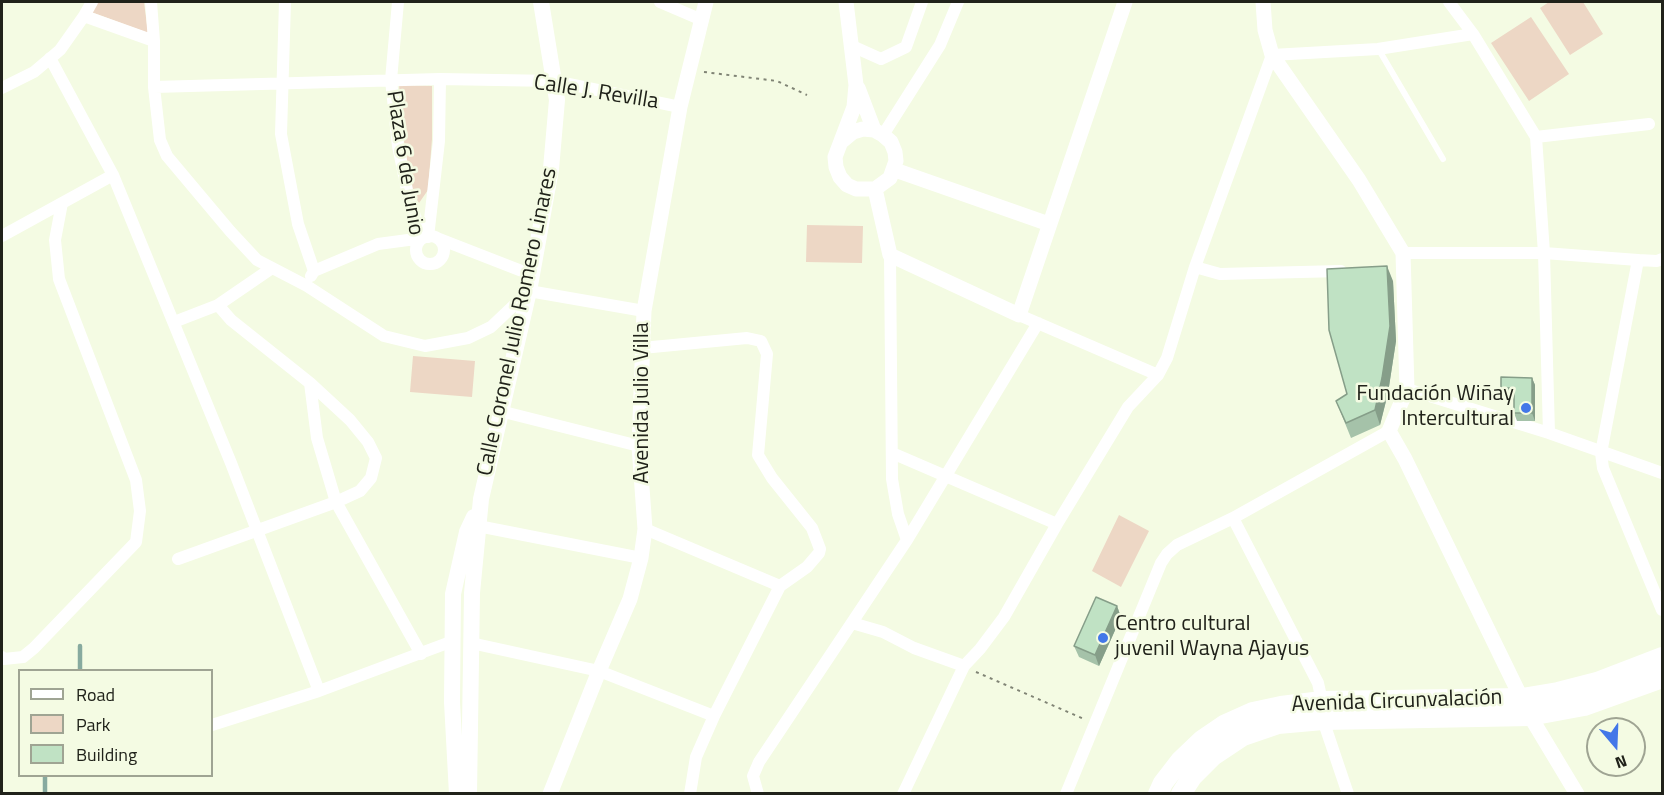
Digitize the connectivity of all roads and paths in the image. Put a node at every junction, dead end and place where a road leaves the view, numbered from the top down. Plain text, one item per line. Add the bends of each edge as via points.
1 (92, 2) edge
2 (151, 2) edge
3 (285, 2) edge
4 (398, 2) edge
5 (541, 2) edge
6 (660, 2) edge
7 (706, 2) edge
8 (846, 2) edge
9 (922, 2) edge
10 (958, 2) edge
11 (1125, 2) edge
12 (1263, 2) edge
13 (1449, 2) edge
14 (84, 16) junction
15 (702, 20) junction
16 (1473, 34) junction
17 (154, 41) junction
18 (852, 46) junction
19 (1378, 49) junction
20 (1272, 55) junction
21 (50, 58) junction
22 (690, 70) junction
23 (391, 80) junction
24 (440, 80) junction
25 (554, 81) junction
26 (283, 83) junction
27 (856, 86) junction
28 (154, 87) junction
29 (2, 88) edge
30 (807, 95) dead end
31 (680, 107) junction
32 (1649, 124) dead end
33 (879, 133) junction
34 (1536, 137) junction
35 (841, 142) junction
36 (1443, 159) dead end
37 (895, 170) junction
38 (112, 175) junction
39 (875, 189) junction
40 (62, 203) junction
41 (1049, 224) junction
42 (2, 236) edge
43 (424, 240) junction
44 (461, 247) junction
45 (1403, 253) junction
46 (1544, 254) junction
47 (890, 255) junction
48 (442, 257) junction
49 (1662, 259) edge
50 (1638, 260) junction
51 (1195, 267) junction
52 (272, 268) junction
53 (314, 271) junction
54 (1357, 271) edge
55 (531, 283) junction
56 (307, 286) junction
57 (218, 305) junction
58 (644, 311) junction
59 (1019, 315) junction
60 (174, 322) junction
61 (1038, 323) junction
62 (642, 348) junction
63 (1158, 375) junction
64 (310, 383) junction
65 (1407, 389) junction
66 (500, 411) junction
67 (1389, 431) junction
68 (1549, 433) junction
69 (639, 446) junction
70 (892, 453) junction
71 (1601, 453) junction
72 (1662, 473) edge
73 (946, 476) junction
74 (482, 499) junction
75 (336, 502) junction
76 (1233, 518) junction
77 (1057, 524) junction
78 (478, 526) junction
79 (645, 529) junction
80 (257, 531) junction
81 (907, 540) junction
82 (641, 558) junction
83 (178, 559) dead end
84 (780, 586) junction
85 (1662, 610) edge
86 (852, 623) junction
87 (453, 641) junction
88 (471, 643) junction
89 (421, 654) junction
90 (2, 657) edge
91 (1662, 657) edge
92 (964, 666) junction
93 (598, 671) junction
94 (1662, 678) edge
95 (319, 691) junction
96 (1526, 707) junction
97 (1323, 710) junction
98 (714, 716) junction
99 (1095, 723) junction
100 (213, 725) edge
101 (457, 794) edge
102 (469, 794) edge
103 (550, 794) edge
104 (690, 794) edge
105 (758, 794) edge
106 (903, 794) edge
107 (1066, 794) edge
108 (1158, 794) edge
109 (1181, 794) edge
110 (1348, 794) edge
111 (1577, 794) edge

1 - 14 street
2 - 17 street
3 - 26 street
4 - 23 street, Plaza 6 de Junio
5 - 25 main road, Calle Coronel Julio Romero Linares
6 - 15 street
7 - 15 street, Avenida Julio Villa
8 - 18 street
9 - 18 street via 906,47 881,58
10 - 33 street via 940,45
11 - 41 street
12 - 20 street
13 - 16 street
14 - 17 street
14 - 21 street
15 - 22 street, Avenida Julio Villa
16 - 19 street
16 - 34 street
17 - 28 street
18 - 27 street
19 - 20 street
19 - 36 lane
20 - 45 street via 1359,180
20 - 51 street
21 - 29 street via 34,72
21 - 38 street
22 - 30 path via 777,81
22 - 31 street, Avenida Julio Villa
23 - 24 street, Calle J. Revilla
23 - 26 street, Calle J. Revilla
23 - 43 street, Plaza 6 de Junio via 408,195
24 - 25 street, Calle J. Revilla
24 - 43 street, Plaza 6 de Junio via 439,141
25 - 31 street, Calle J. Revilla
25 - 55 main road, Calle Coronel Julio Romero Linares via 557,100 551,169
26 - 28 street, Calle J. Revilla
26 - 53 street via 281,134 298,224
27 - 33 street
27 - 35 street via 854,107
28 - 52 street via 160,140 167,156 257,260
31 - 58 street, Avenida Julio Villa
32 - 34 street
33 - 35 street via 863,129
33 - 37 street via 891,142
34 - 46 street
35 - 39 street via 835,157 840,177 856,189
37 - 39 street
37 - 41 street
38 - 40 street
38 - 60 street
39 - 47 street
40 - 42 street
40 - 90 street via 55,240 59,279 136,480 140,511 136,542 34,648 23,657
41 - 59 street
43 - 44 street
43 - 48 street via 443,244
43 - 48 street via 417,254 426,264 436,263
43 - 53 street via 378,244
44 - 48 street
44 - 55 street
45 - 46 street
45 - 65 street via 1397,270
46 - 50 street
46 - 68 street
47 - 59 street
47 - 70 street
49 - 50 street
50 - 71 street
51 - 54 street via 1220,274
51 - 63 street via 1167,358
52 - 56 street
52 - 57 street
53 - 56 street
55 - 56 street via 491,327 468,338 425,346 384,336
55 - 58 street
55 - 66 main road, Calle Coronel Julio Romero Linares
57 - 60 street
57 - 64 street via 231,320
58 - 62 street, Avenida Julio Villa
59 - 61 street
60 - 80 street
61 - 63 street
61 - 73 street
62 - 69 street, Avenida Julio Villa
62 - 84 street via 747,338 761,341 767,354 758,455 771,478 812,528 820,549 807,567
63 - 77 street via 1128,407
64 - 75 street via 317,438
64 - 75 street via 350,420 376,458 371,478 360,491
65 - 67 street
65 - 68 street
66 - 69 street
66 - 74 main road, Calle Coronel Julio Romero Linares
67 - 76 street
67 - 96 street
68 - 71 street
69 - 79 street, Avenida Julio Villa
70 - 73 street
70 - 81 street via 898,514
71 - 72 street
71 - 85 street
73 - 77 street
73 - 81 street
74 - 78 main road, Calle Coronel Julio Romero Linares
74 - 87 main road, Calle Coronel Julio Romero Linares via 466,532 453,594
75 - 80 street
75 - 89 street
76 - 97 street via 1318,683
76 - 99 street via 1177,545 1167,554
77 - 92 street via 1004,617
78 - 82 street
78 - 88 main road, Calle Coronel Julio Romero Linares
79 - 82 street, Avenida Julio Villa
79 - 84 street
80 - 83 street
80 - 95 street
81 - 86 street
82 - 93 street, Avenida Julio Villa via 630,599
84 - 98 street
86 - 92 street
86 - 105 street via 759,762 753,776
87 - 89 street
87 - 101 main road, Calle Coronel Julio Romero Linares
88 - 93 street
88 - 102 main road, Calle Coronel Julio Romero Linares
89 - 95 street
91 - 96 highway, Avenida Circunvalación via 1558,692
92 - 99 path
92 - 106 street
93 - 98 street
93 - 103 street, Avenida Julio Villa
94 - 96 highway, Avenida Circunvalación via 1584,706
95 - 100 street
96 - 97 highway, Avenida Circunvalación
96 - 111 street
97 - 108 highway, Avenida Circunvalación via 1290,704 1253,712 1224,725 1180,761
97 - 109 highway, Avenida Circunvalación via 1242,736 1213,756
97 - 110 street
98 - 104 street via 696,757
99 - 107 street

